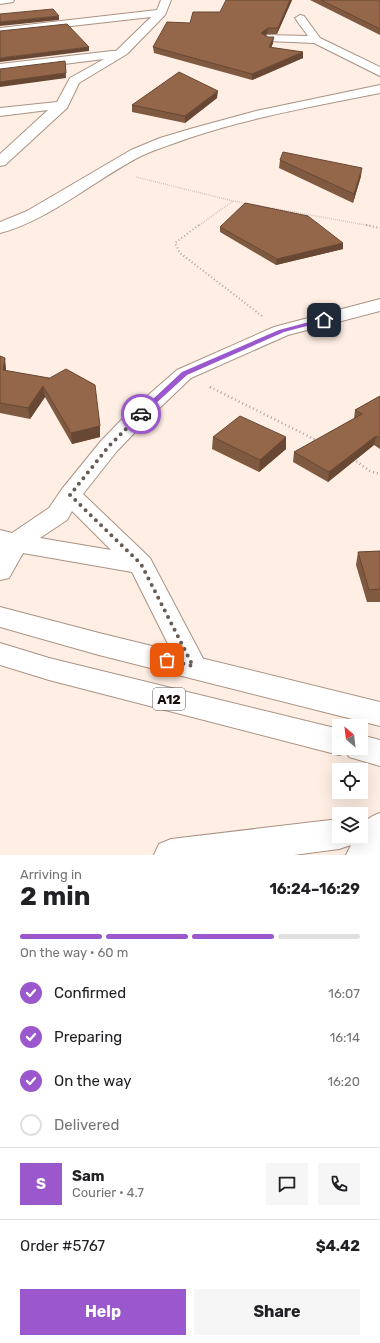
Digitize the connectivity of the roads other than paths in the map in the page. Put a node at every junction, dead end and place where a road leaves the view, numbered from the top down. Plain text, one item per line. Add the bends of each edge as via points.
1 (9, 0) edge
2 (166, 0) edge
3 (0, 1) edge
4 (161, 13) junction
5 (300, 18) dead end
6 (0, 31) edge
7 (268, 38) edge
8 (316, 40) junction
9 (123, 52) junction
10 (0, 68) edge
11 (380, 72) edge
12 (380, 89) edge
13 (62, 104) junction
14 (0, 112) edge
15 (0, 162) edge
16 (0, 228) edge
17 (380, 305) edge
18 (70, 495) junction
19 (8, 541) edge
20 (141, 564) junction
21 (0, 571) edge
22 (0, 617) edge
23 (0, 654) edge
24 (193, 666) junction
25 (380, 714) edge
26 (332, 740) edge
27 (368, 750) edge
28 (380, 754) edge
29 (380, 829) edge
30 (368, 830) edge
31 (332, 835) edge
32 (171, 855) edge
33 (364, 855) edge

1 - 3 street
2 - 4 street
4 - 6 street
4 - 9 street
5 - 8 street
7 - 8 street
8 - 11 street
9 - 10 street
9 - 13 street via 74,81
12 - 16 street via 265,113 200,130 136,153 33,214
13 - 14 street
13 - 15 street
17 - 18 street via 282,331 184,374 109,446
18 - 19 street via 58,514
18 - 20 street
19 - 20 street
19 - 21 street
20 - 24 street
22 - 24 street
23 - 26 street, A12 via 49,670
24 - 25 street
27 - 28 street
29 - 30 street
29 - 33 street
31 - 32 street

